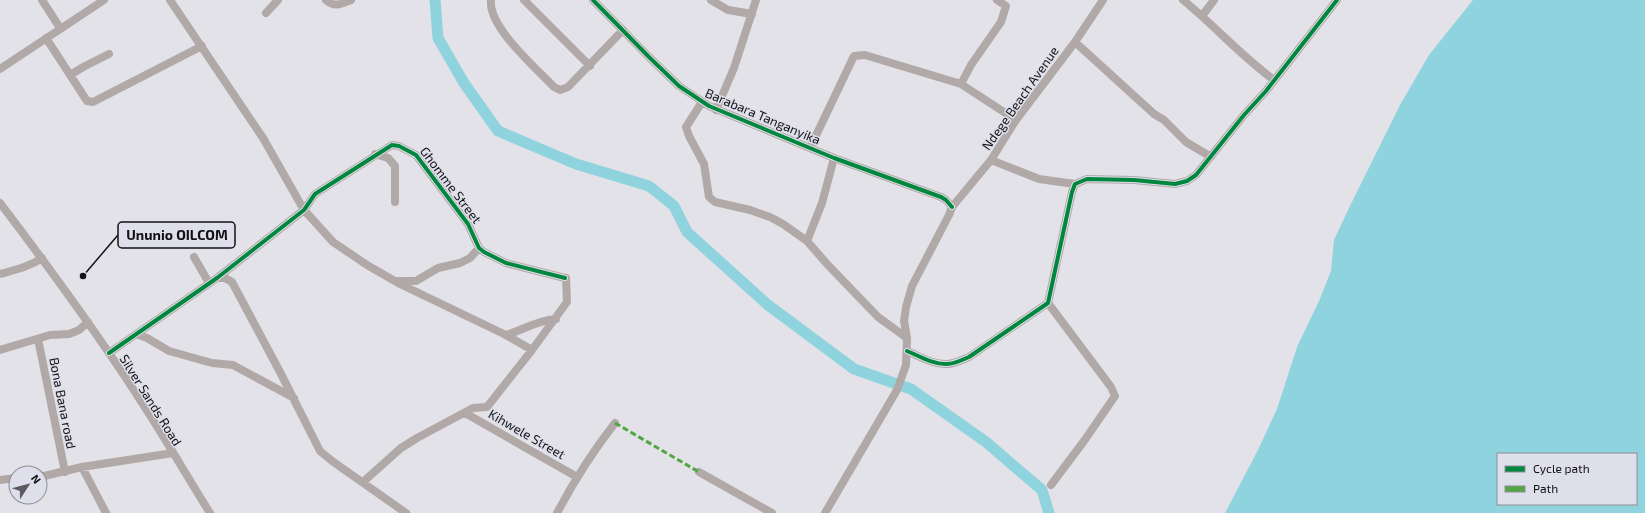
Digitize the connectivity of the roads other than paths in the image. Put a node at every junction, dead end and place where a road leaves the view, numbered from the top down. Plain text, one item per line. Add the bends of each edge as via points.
1 (42, 0) edge
2 (278, 0) edge
3 (326, 0) edge
4 (351, 0) edge
5 (491, 0) edge
6 (524, 0) edge
7 (593, 0) edge
8 (710, 0) edge
9 (756, 0) edge
10 (997, 0) edge
11 (1103, 0) edge
12 (1183, 0) edge
13 (1214, 0) edge
14 (1337, 0) edge
15 (99, 1) edge
16 (172, 1) edge
17 (266, 13) dead end
18 (752, 14) junction
19 (1202, 16) junction
20 (60, 28) junction
21 (623, 30) junction
22 (46, 38) junction
23 (1075, 42) junction
24 (202, 46) junction
25 (109, 54) dead end
26 (590, 66) junction
27 (1, 67) edge
28 (70, 75) junction
29 (1274, 80) junction
30 (961, 84) junction
31 (702, 102) junction
32 (716, 110) junction
33 (1016, 120) junction
34 (810, 148) junction
35 (375, 154) junction
36 (1211, 157) junction
37 (834, 158) junction
38 (991, 160) junction
39 (1075, 184) junction
40 (395, 202) dead end
41 (0, 203) edge
42 (952, 207) junction
43 (304, 210) junction
44 (807, 241) junction
45 (480, 248) junction
46 (194, 257) dead end
47 (42, 258) junction
48 (0, 274) edge
49 (213, 280) junction
50 (396, 282) junction
51 (1048, 303) junction
52 (556, 319) junction
53 (88, 322) junction
54 (136, 334) junction
55 (506, 335) junction
56 (907, 338) junction
57 (38, 339) junction
58 (0, 350) edge
59 (532, 350) junction
60 (907, 351) junction
61 (109, 353) junction
62 (294, 398) junction
63 (465, 413) junction
64 (615, 422) dead end
65 (172, 453) junction
66 (82, 467) junction
67 (65, 472) junction
68 (699, 472) dead end
69 (48, 475) edge
70 (577, 477) junction
71 (363, 482) junction
72 (1051, 485) dead end
73 (403, 512) edge
74 (106, 513) edge
75 (210, 513) edge
76 (557, 513) edge
77 (772, 513) edge
78 (825, 513) edge

1 - 20 street
2 - 17 street
3 - 4 street via 337,5
5 - 26 street via 494,17 502,32 554,87 564,90
6 - 26 street
7 - 21 street, Barabara Tanganyika
8 - 18 street via 728,10
9 - 18 street
10 - 30 street via 1006,6 1001,22
11 - 23 street, Ndege Beach Avenue
12 - 19 street
13 - 19 street
14 - 29 street
15 - 20 street
16 - 24 street
18 - 32 street via 734,68
19 - 29 street
20 - 22 street
21 - 26 street
21 - 31 street, Barabara Tanganyika via 679,86
22 - 27 street
22 - 28 street
23 - 33 street, Ndege Beach Avenue
23 - 36 street via 1186,142
24 - 28 street via 93,102 87,101
24 - 43 street via 262,138
25 - 28 street
29 - 36 street
30 - 33 street
30 - 34 street via 865,55 854,56
31 - 32 street, Barabara Tanganyika
31 - 44 street via 686,127 704,164 709,197 715,202 770,217
32 - 34 street, Barabara Tanganyika
33 - 38 street, Ndege Beach Avenue
34 - 37 street, Barabara Tanganyika
35 - 40 street via 391,160 395,166
35 - 43 street, Ghomme Street via 315,194
35 - 45 street, Ghomme Street via 395,145 416,155 468,224
36 - 39 street via 1187,181 1175,184 1087,179
37 - 42 street, Barabara Tanganyika via 941,197
37 - 44 street via 822,203
38 - 39 street via 1040,179
38 - 42 street, Ndege Beach Avenue
39 - 51 street
41 - 47 street, Silver Sands Road
42 - 56 street, Ndege Beach Avenue via 912,286 904,321
43 - 49 street, Ghomme Street
43 - 50 street via 333,242
44 - 56 street via 878,317
45 - 50 street via 470,258 438,268 416,281
45 - 52 street via 506,262 566,278 567,302
46 - 49 street
47 - 48 street via 24,268
47 - 53 street, Silver Sands Road
49 - 54 street, Ghomme Street
49 - 62 street via 225,278 232,282
50 - 55 street
51 - 60 street via 969,358 956,363 937,363
51 - 72 street via 1111,387 1115,396
52 - 55 street
52 - 59 street
53 - 57 street via 69,334 56,334
53 - 61 street, Silver Sands Road
54 - 61 street, Ghomme Street
54 - 62 street via 169,351 190,358 233,365
55 - 59 street
56 - 60 street, Ndege Beach Avenue
57 - 58 street
57 - 67 street, Bona Bana road
59 - 63 street via 487,407 479,407
60 - 78 street, Ndege Beach Avenue via 906,365 897,390
61 - 65 street, Silver Sands Road via 147,409
62 - 71 street via 320,451
63 - 70 street, Kihwele Street
63 - 71 street via 401,448
64 - 70 street
65 - 66 street
65 - 75 street, Silver Sands Road
66 - 67 street
66 - 74 street
67 - 69 street
68 - 77 street
70 - 76 street
71 - 73 street

